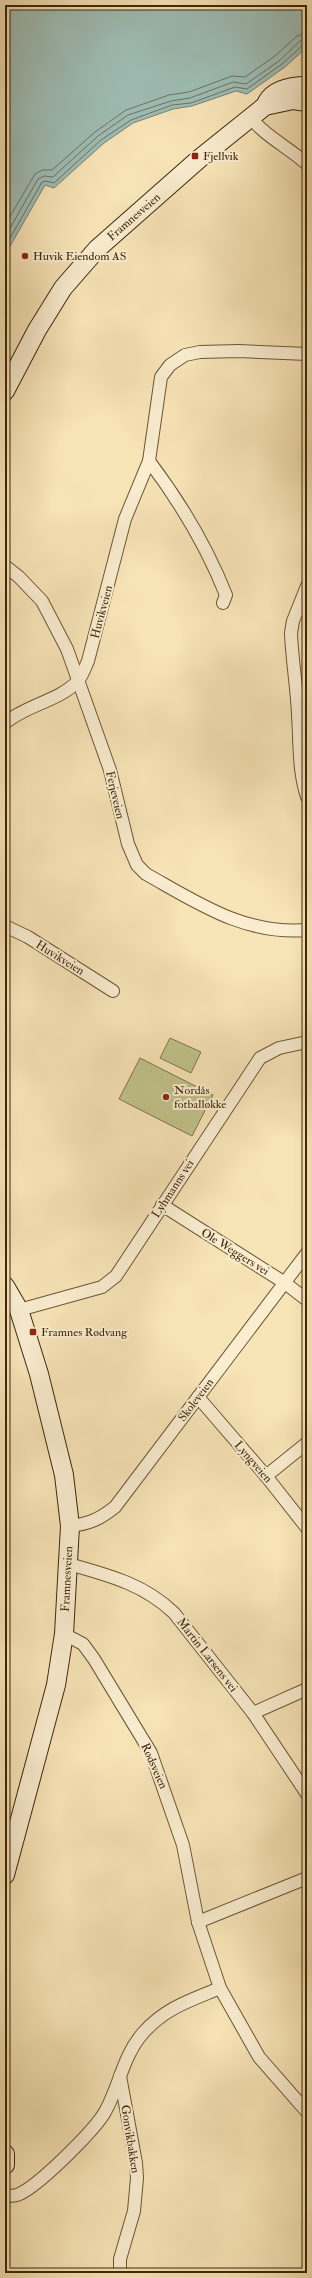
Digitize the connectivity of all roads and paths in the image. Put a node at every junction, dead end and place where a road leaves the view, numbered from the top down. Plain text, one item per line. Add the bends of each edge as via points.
1 (307, 86) edge
2 (307, 102) edge
3 (265, 106) junction
4 (250, 117) junction
5 (307, 164) edge
6 (307, 354) edge
7 (5, 391) edge
8 (149, 461) junction
9 (5, 566) edge
10 (307, 586) edge
11 (222, 603) dead end
12 (79, 680) junction
13 (5, 723) edge
14 (307, 797) edge
15 (5, 926) edge
16 (307, 930) edge
17 (113, 991) dead end
18 (307, 1042) edge
19 (162, 1205) junction
20 (307, 1254) edge
21 (285, 1283) junction
22 (5, 1286) edge
23 (307, 1300) edge
24 (19, 1310) junction
25 (198, 1397) junction
26 (307, 1443) edge
27 (266, 1476) junction
28 (70, 1526) junction
29 (307, 1528) edge
30 (69, 1564) junction
31 (64, 1634) junction
32 (307, 1689) edge
33 (253, 1713) junction
34 (307, 1794) edge
35 (5, 1875) edge
36 (307, 1878) edge
37 (198, 1922) junction
38 (220, 1988) junction
39 (120, 2076) junction
40 (306, 2109) edge
41 (5, 2154) edge
42 (5, 2165) edge
43 (5, 2196) edge
44 (120, 2273) edge

1 - 3 main road, Framnesveien via 284,88 270,97
2 - 3 main road, Framnesveien via 293,100
3 - 4 main road, Framnesveien
4 - 5 street via 261,130
4 - 7 main road, Framnesveien via 81,265 63,288 37,330
6 - 8 street, Huvikveien via 200,352 185,356 170,365 161,377 158,390
8 - 11 street via 174,495 207,554 226,595
8 - 12 street, Huvikveien via 126,519 88,661
9 - 12 street, Ferjeveien via 42,601 67,649
10 - 14 street via 291,633 298,748
12 - 13 street, Huvikveien via 68,690 15,714
12 - 16 street, Ferjeveien via 110,770 128,844 137,865 146,874 230,919 246,925
15 - 17 street, Huvikveien via 28,937
18 - 19 street, Lyhmanns vei via 280,1048 260,1058
19 - 21 street, Ole Weggers vei
19 - 24 street, Lyhmanns vei via 116,1276 110,1281 102,1286
20 - 21 street, Skoleveien
21 - 23 street, Ole Weggers vei
21 - 25 street, Skoleveien
22 - 24 main road, Framnesveien
24 - 28 main road, Framnesveien via 58,1445
25 - 27 street, Lyngveien
25 - 28 street, Skoleveien via 115,1507 100,1519 88,1524
26 - 27 street
27 - 29 street, Lyngveien
28 - 30 main road, Framnesveien
30 - 31 main road, Framnesveien
30 - 33 street, Martin Larsens vei via 120,1579 161,1600
31 - 35 main road, Framnesveien via 50,1712
31 - 37 street, Rødsveien via 83,1644 94,1659 151,1753 183,1845
32 - 33 street
33 - 34 street, Martin Larsens vei
36 - 37 street
37 - 38 street, Rødsveien
38 - 39 street, Gonvikbakken via 182,2002 157,2020 135,2043 125,2060
38 - 40 street, Rødsveien via 259,2057
39 - 43 street, Gonvikbakken via 106,2111 80,2141 30,2187 17,2195
39 - 44 street, Gonvikbakken via 137,2178 134,2211 120,2260
41 - 42 main road

